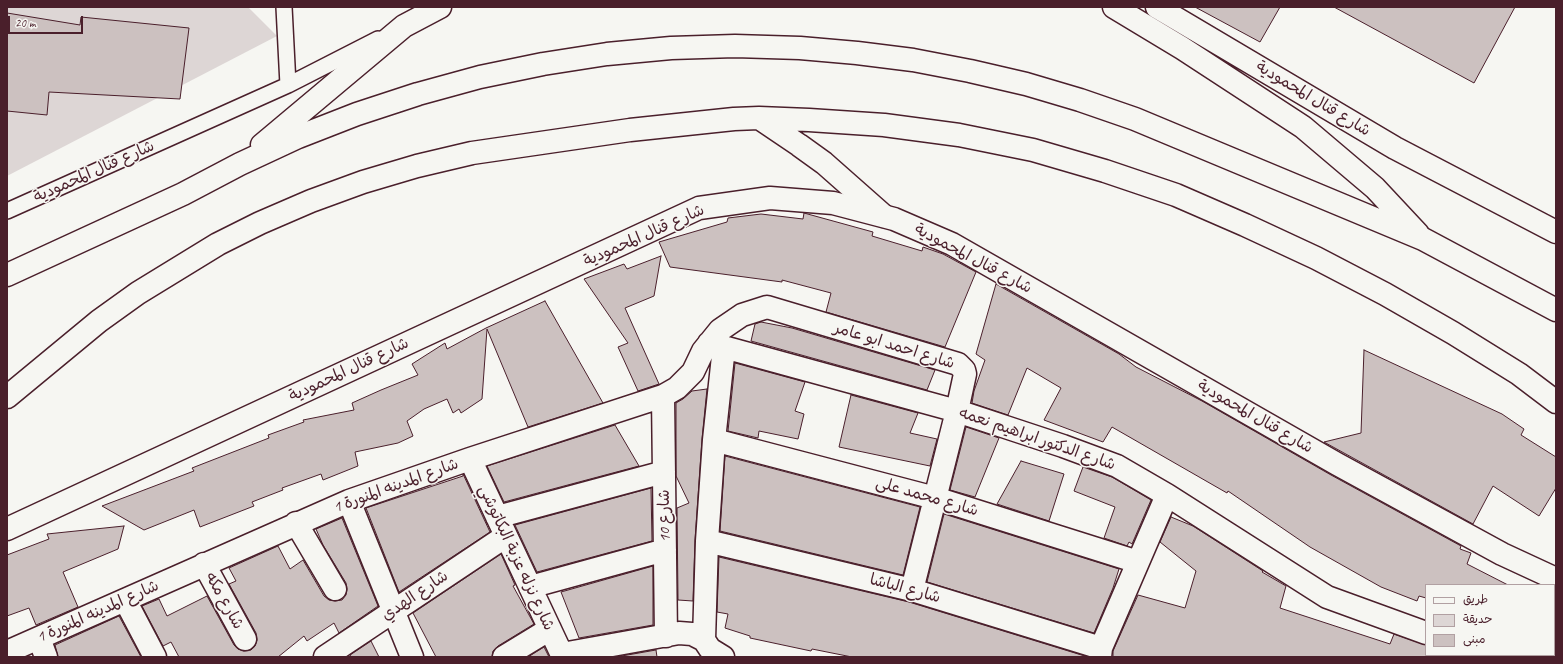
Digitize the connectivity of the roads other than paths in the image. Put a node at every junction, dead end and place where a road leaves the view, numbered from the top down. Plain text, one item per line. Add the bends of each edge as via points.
1 (284, 7) edge
2 (440, 7) edge
3 (1114, 7) edge
4 (1156, 7) edge
5 (404, 26) junction
6 (288, 85) junction
7 (759, 118) junction
8 (240, 164) junction
9 (7, 211) edge
10 (884, 216) junction
11 (1556, 232) edge
12 (1423, 239) junction
13 (7, 275) edge
14 (766, 307) joint
15 (1556, 310) edge
16 (717, 345) junction
17 (663, 396) junction
18 (7, 397) edge
19 (1556, 402) edge
20 (956, 411) junction
21 (714, 440) junction
22 (470, 459) junction
23 (664, 472) junction
24 (1167, 495) junction
25 (935, 498) junction
26 (349, 501) junction
27 (296, 523) junction
28 (502, 526) junction
29 (7, 529) edge
30 (707, 541) junction
31 (665, 550) junction
32 (1138, 562) junction
33 (204, 564) junction
34 (1556, 579) edge
35 (530, 587) junction
36 (335, 590) dead end
37 (912, 590) junction
38 (125, 600) junction
39 (394, 611) junction
40 (550, 629) junction
41 (1425, 633) edge
42 (666, 636) junction
43 (245, 638) dead end
44 (704, 640) junction
45 (43, 647) edge
46 (7, 652) edge
47 (1101, 653) edge
48 (562, 656) edge
49 (155, 657) edge
50 (325, 657) edge
51 (412, 657) edge
52 (504, 657) edge
53 (723, 657) edge

1 - 6 lane
2 - 5 street, شارع قنال المحمودية
3 - 12 street via 1303,127 1375,188
4 - 11 street, شارع قنال المحمودية via 1395,148
5 - 6 lane, شارع قنال المحمودية
5 - 8 street
6 - 9 lane, شارع قنال المحمودية
7 - 10 street via 824,163
7 - 18 street via 630,130 472,153 417,166 311,201 218,244 170,272 100,321
7 - 19 street via 884,125 959,135 1040,152 1176,195 1316,258 1385,294 1519,374
8 - 12 street via 357,114 418,94 501,72 600,55 671,48 800,48 914,60 1026,84 1080,100 1135,119
8 - 13 street via 183,194
10 - 29 street, شارع قنال المحمودية via 833,203 770,198 699,208
10 - 34 street, شارع قنال المحمودية via 952,244 1343,468 1502,554
12 - 15 street
14 - 16 street, شارع المدينه المنورة 1 via 742,315 720,330
14 - 20 street, شارع احمد ابو عامر via 958,364 965,374
16 - 17 street, شارع المدينه المنورة 1 via 704,351 694,372 678,388
16 - 20 street, شارع الدكتور ابراهيم نعمه
16 - 21 street
17 - 22 street, شارع المدينه المنورة 1
17 - 23 street, شارع 10
20 - 24 street, شارع الدكتور ابراهيم نعمه via 1117,466
20 - 25 street, شارع احمد ابو عامر
21 - 25 street, شارع محمد على
21 - 30 street
22 - 26 street, شارع المدينه المنورة 1
22 - 28 street, شارع نزله عزبة البكاتوشي
23 - 28 street, شارع الهدي
23 - 31 street, شارع 10
24 - 32 street
24 - 41 street, شارع الدكتور ابراهيم نعمه via 1327,597
25 - 32 street, شارع محمد على
25 - 37 street, شارع احمد ابو عامر
26 - 27 street, شارع المدينه المنورة 1
26 - 39 street
27 - 33 street, شارع المدينه المنورة 1
27 - 36 street
28 - 35 street, شارع نزله عزبة البكاتوشي
28 - 39 street, شارع الهدي
30 - 37 street, شارع الباشا
30 - 44 street
31 - 35 street
31 - 42 street, شارع 10
32 - 47 street
33 - 38 street, شارع المدينه المنورة 1
33 - 43 street, شارع مكه
35 - 40 street, شارع نزله عزبة البكاتوشي
37 - 47 street, شارع الباشا
38 - 45 street, شارع المدينه المنورة 1
38 - 49 street
39 - 50 street, شارع الهدي
39 - 51 street
40 - 48 street, شارع نزله عزبة البكاتوشي
40 - 52 street
42 - 44 street via 692,634
42 - 48 street
44 - 53 street via 710,649
45 - 46 street, شارع المدينه المنورة 1

